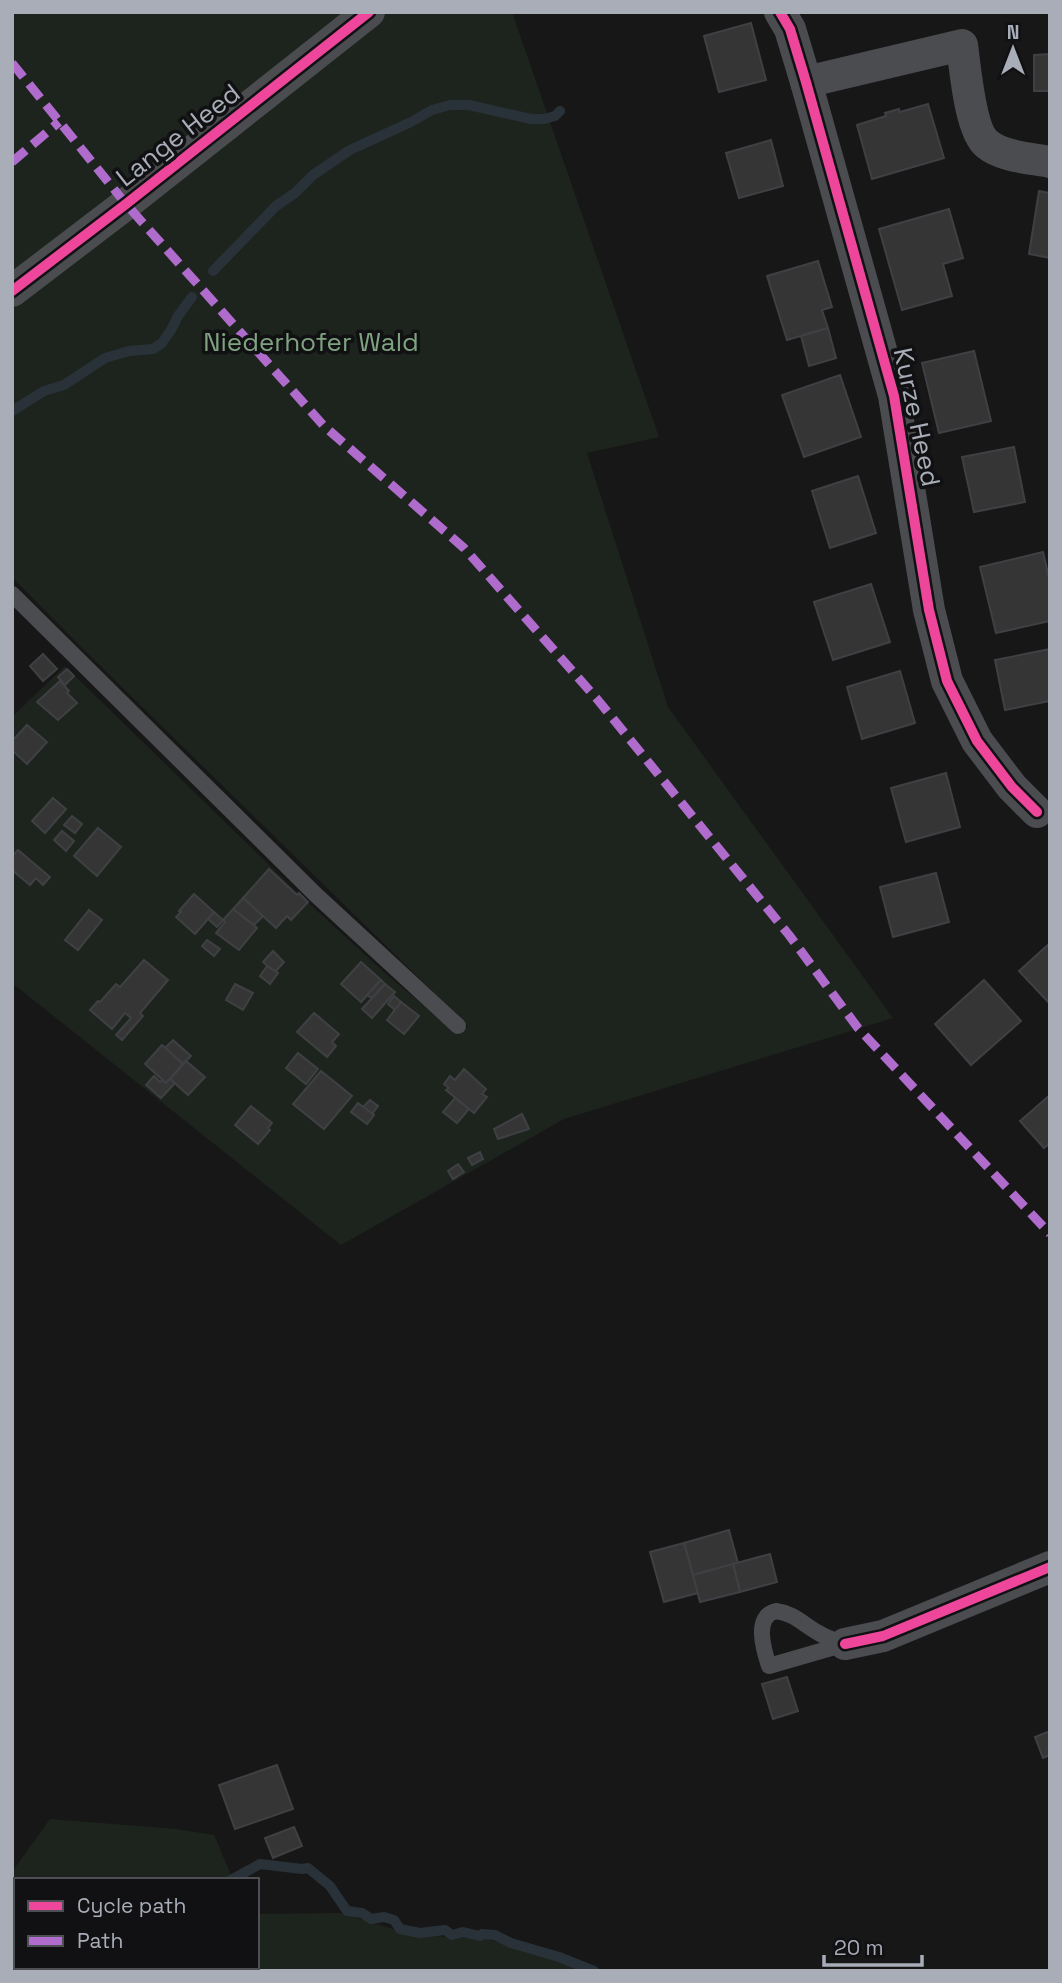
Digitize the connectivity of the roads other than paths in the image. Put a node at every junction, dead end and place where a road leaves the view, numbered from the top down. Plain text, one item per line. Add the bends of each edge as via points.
1 (369, 12) edge
2 (780, 12) edge
3 (806, 82) junction
4 (1050, 162) edge
5 (12, 290) edge
6 (12, 594) edge
7 (1037, 812) dead end
8 (458, 1026) dead end
9 (1050, 1567) edge
10 (845, 1644) junction

1 - 5 street, Lange Heed
2 - 3 street, Kurze Heed
3 - 4 street via 962,45 976,126 985,143 1003,152
3 - 7 street, Kurze Heed via 894,396 929,610 947,681 977,741
6 - 8 lane via 315,894
9 - 10 street via 883,1636
10 - 10 lane via 769,1666 763,1646 765,1617 769,1612 785,1612

